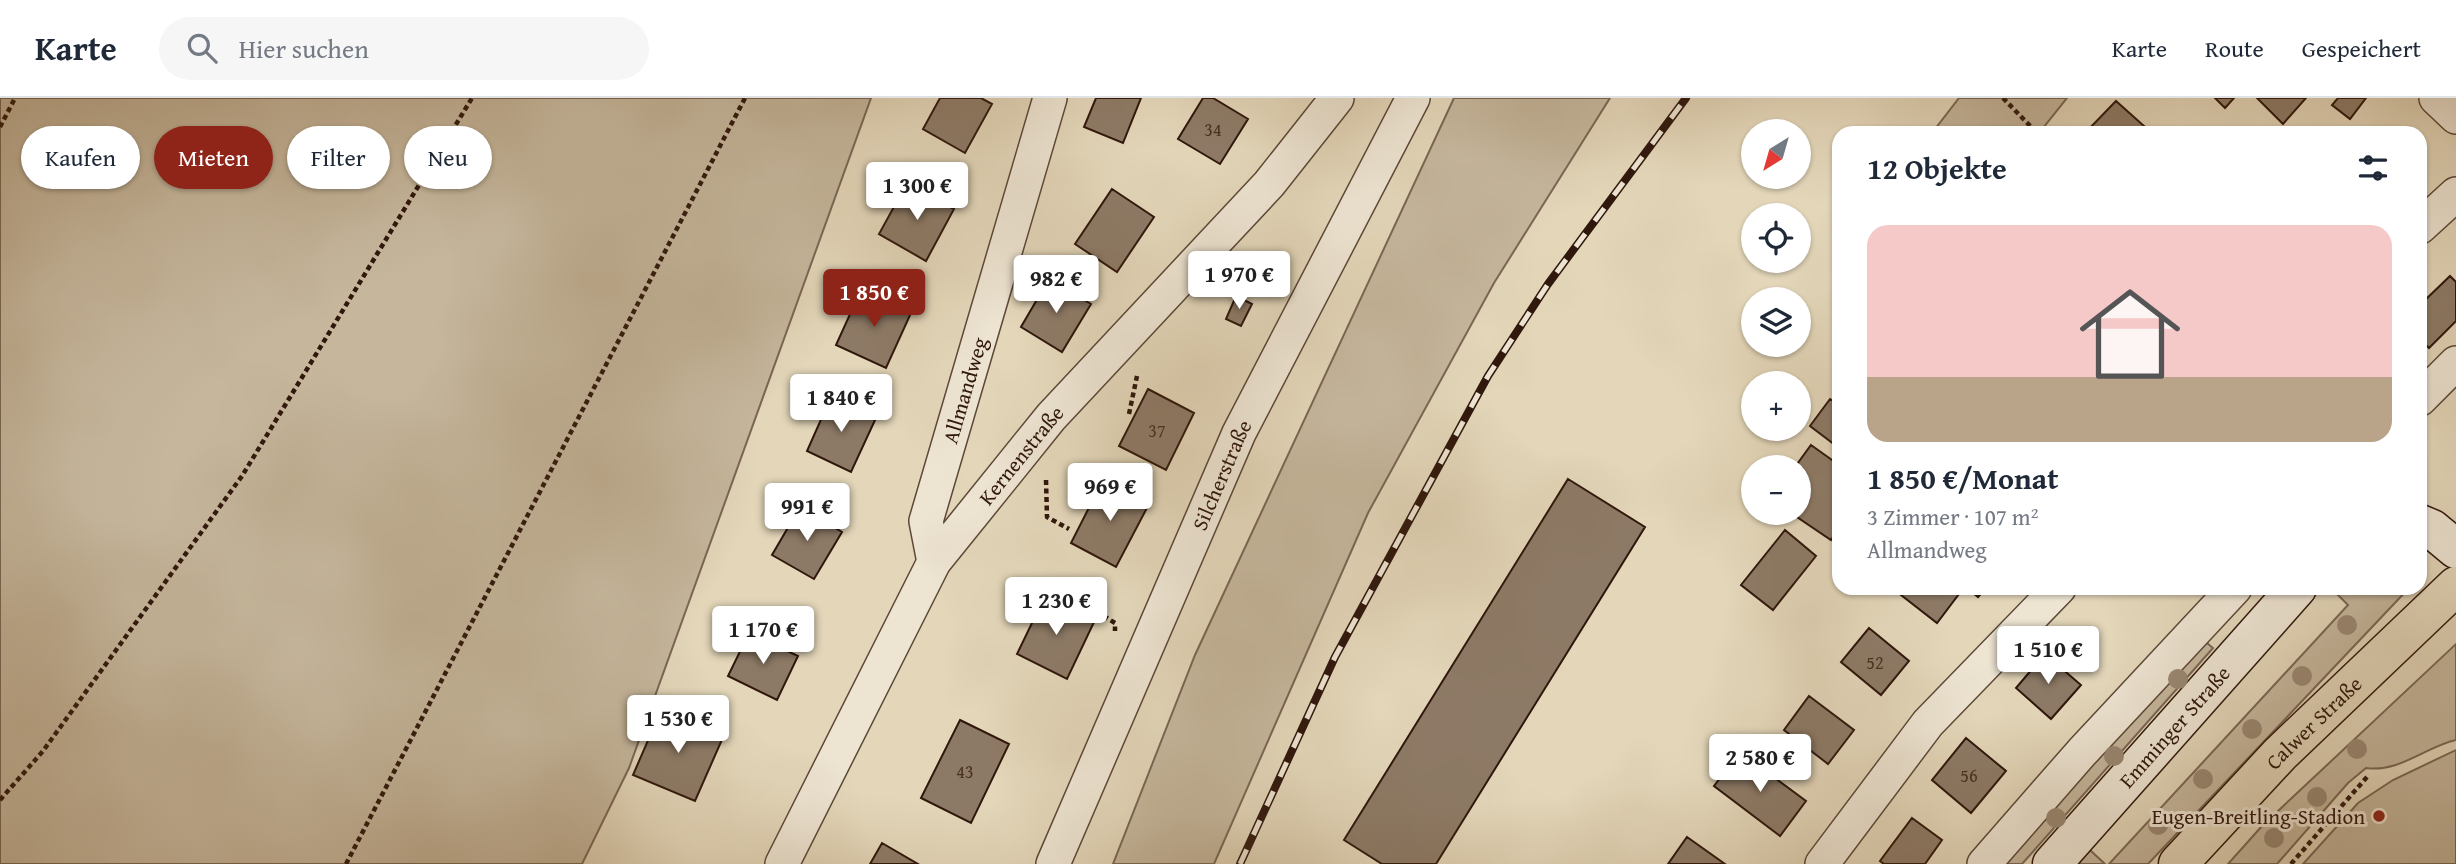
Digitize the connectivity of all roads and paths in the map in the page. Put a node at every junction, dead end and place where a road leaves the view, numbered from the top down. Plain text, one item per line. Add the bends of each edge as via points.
1 (15, 98) edge
2 (472, 98) edge
3 (745, 98) edge
4 (1051, 98) edge
5 (1337, 98) edge
6 (1413, 98) edge
7 (2003, 98) edge
8 (2436, 98) edge
9 (2456, 117) edge
10 (2030, 126) edge
11 (0, 127) edge
12 (2456, 194) edge
13 (2427, 221) edge
14 (2456, 363) edge
15 (2427, 392) edge
16 (1039, 432) junction
17 (2427, 527) edge
18 (1069, 529) dead end
19 (2456, 549) edge
20 (934, 562) junction
21 (2456, 586) edge
22 (2052, 595) edge
23 (2228, 595) edge
24 (2291, 595) edge
25 (2367, 777) dead end
26 (0, 800) edge
27 (346, 864) edge
28 (782, 864) edge
29 (1053, 864) edge
30 (1822, 864) edge
31 (1984, 864) edge
32 (2052, 864) edge
33 (2178, 864) edge
34 (2291, 864) edge

1 - 11 path
2 - 26 path via 242,476 43,751
3 - 27 path
4 - 20 street, Allmandweg via 926,522
5 - 16 street, Kernenstraße via 1269,184
6 - 29 street, Silcherstraße via 1240,433
7 - 10 path
8 - 9 street
12 - 13 street
14 - 15 street
16 - 18 path via 1045,454 1046,517
16 - 20 street, Kernenstraße
17 - 19 street
20 - 28 street, Kernenstraße
21 - 33 main road, Calwer Straße via 2280,754
22 - 30 street via 1928,723
23 - 31 street
24 - 32 street, Emminger Straße
25 - 34 path

